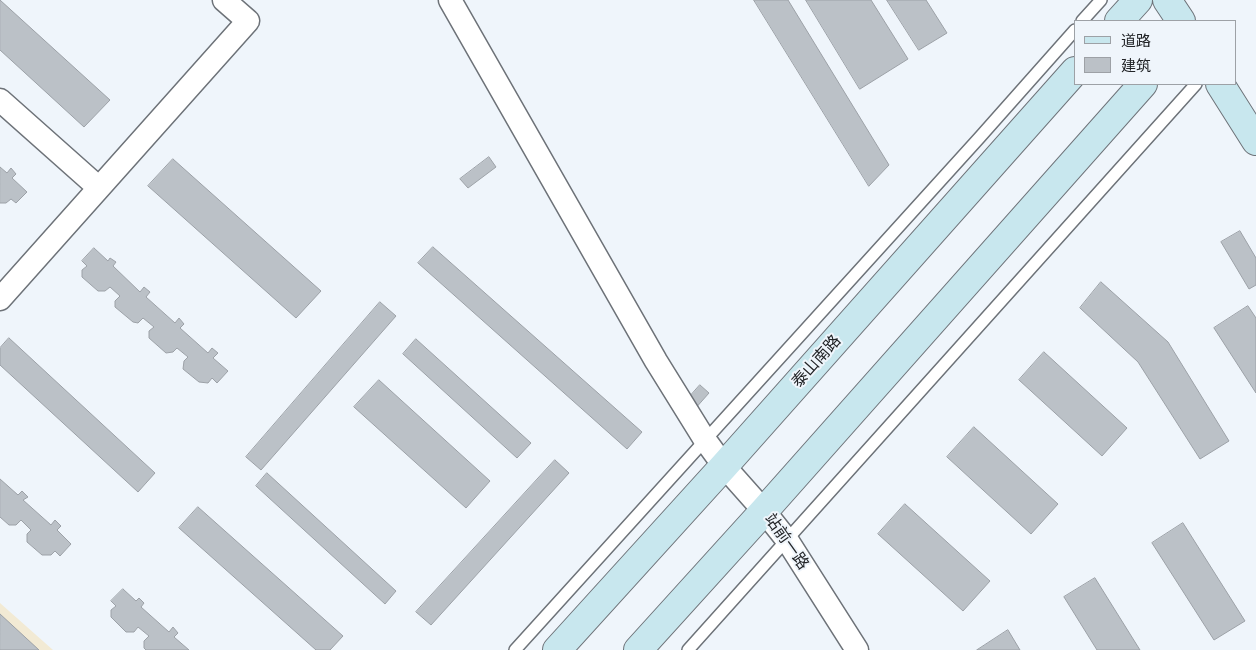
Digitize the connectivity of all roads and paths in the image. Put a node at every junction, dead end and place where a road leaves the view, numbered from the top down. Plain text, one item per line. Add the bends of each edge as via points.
1 (224, 0) edge
2 (450, 0) edge
3 (1101, 0) edge
4 (1138, 0) edge
5 (1167, 0) edge
6 (1083, 20) edge
7 (1120, 20) edge
8 (1179, 20) edge
9 (1074, 31) edge
10 (1074, 72) edge
11 (1142, 85) edge
12 (1195, 85) edge
13 (1221, 85) edge
14 (0, 100) edge
15 (1256, 141) edge
16 (99, 188) junction
17 (0, 299) edge
18 (705, 440) junction
19 (724, 466) junction
20 (764, 511) junction
21 (787, 540) junction
22 (515, 650) edge
23 (557, 650) edge
24 (638, 650) edge
25 (688, 650) edge
26 (857, 650) edge

1 - 16 street via 248,21
2 - 18 street, 站前一路 via 656,361
3 - 6 lane
4 - 7 street
5 - 8 street
9 - 18 lane
10 - 19 street, 泰山南路
11 - 20 street
12 - 21 lane
13 - 15 street
14 - 16 street
16 - 17 street
18 - 19 street, 站前一路
18 - 22 lane
19 - 20 street, 站前一路
19 - 23 street, 泰山南路
20 - 21 street, 站前一路
20 - 24 street
21 - 25 lane
21 - 26 street, 站前一路

